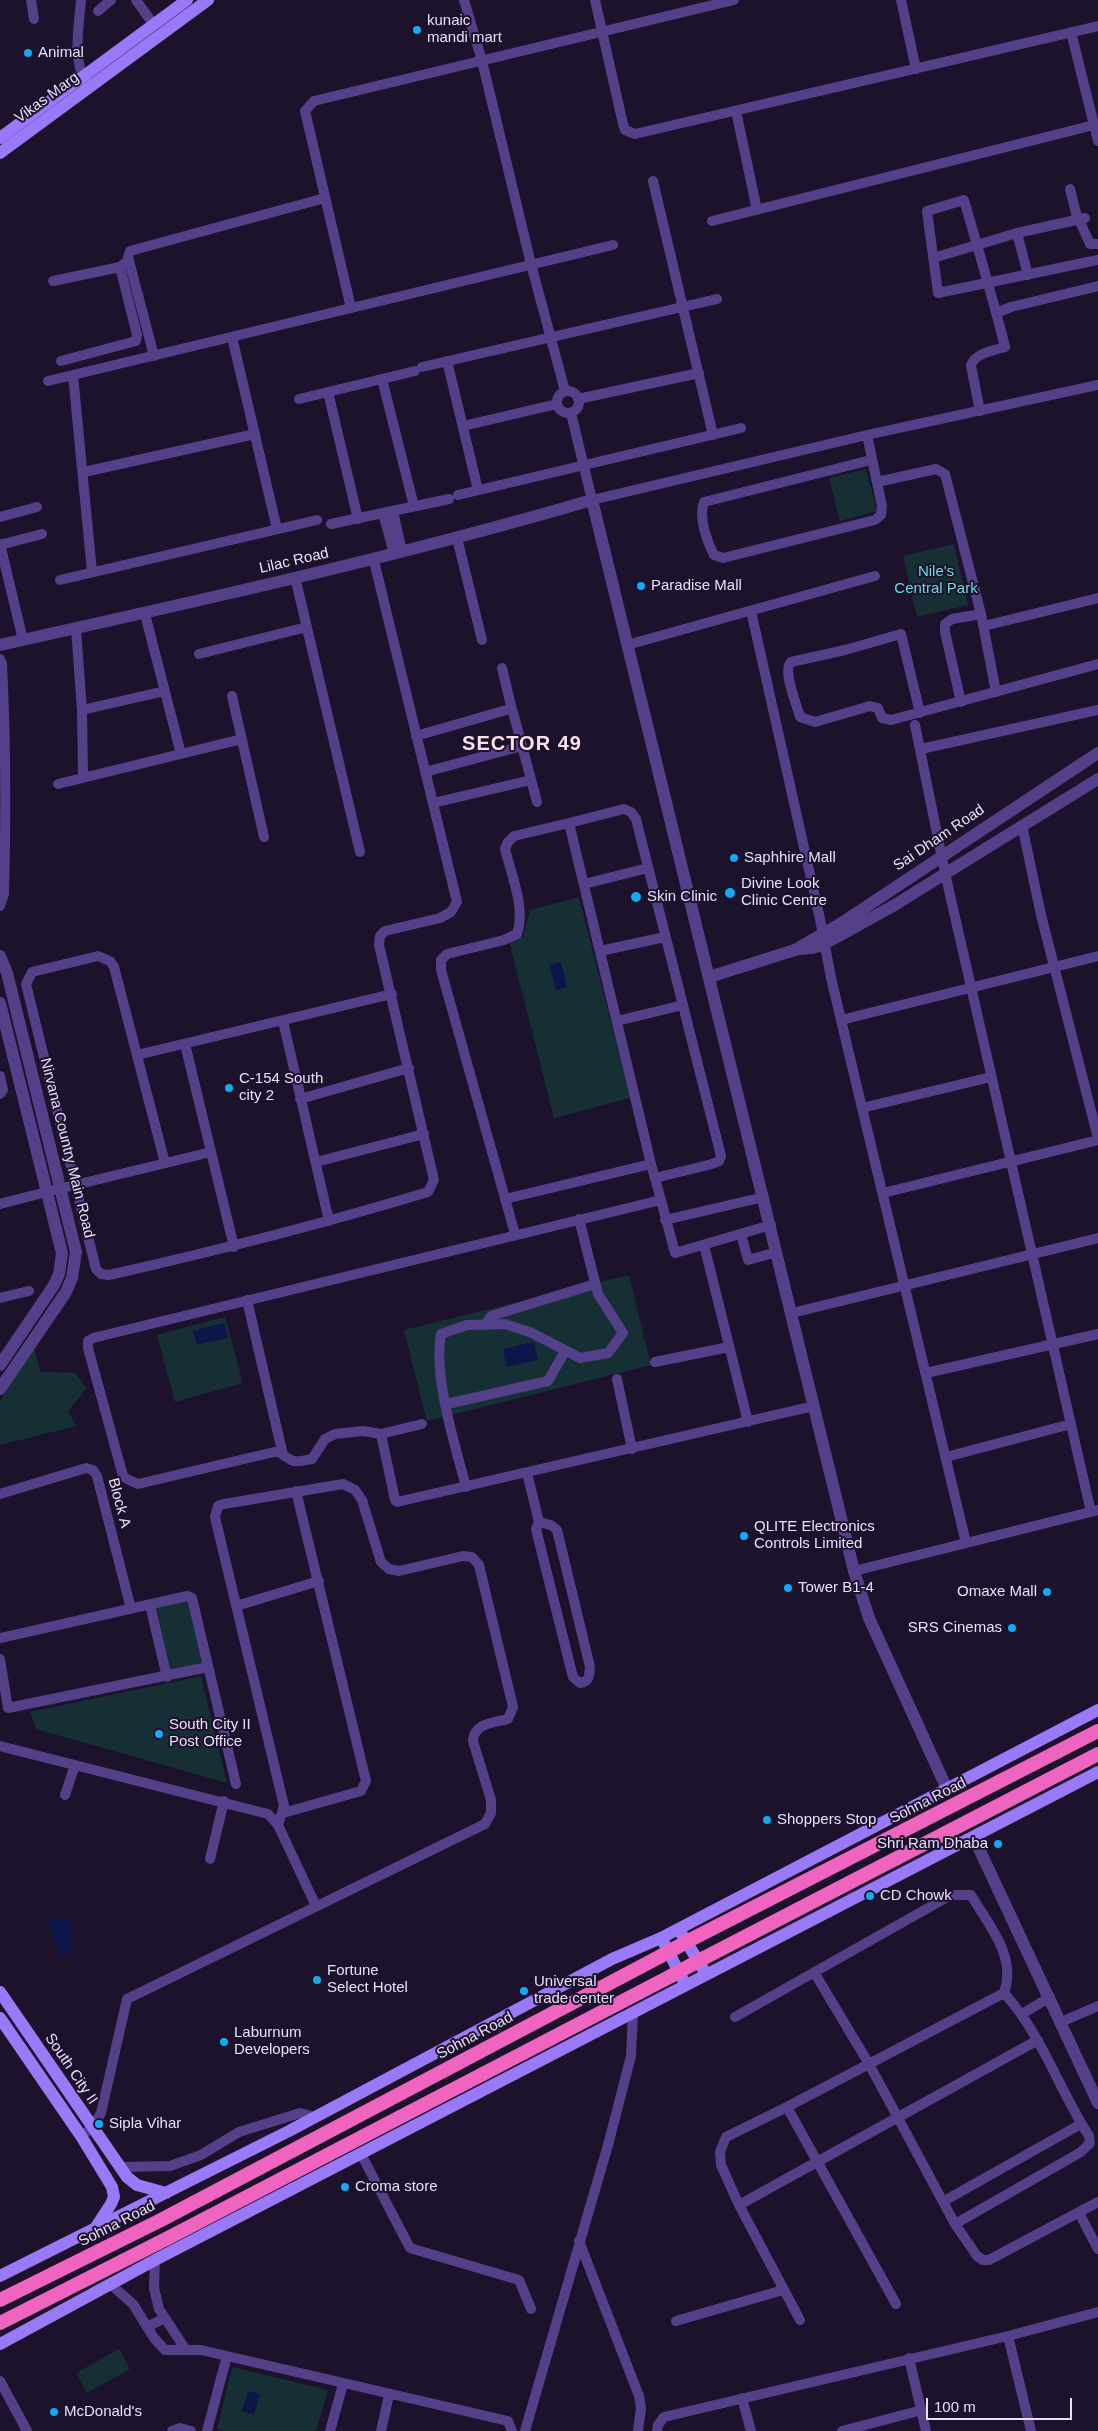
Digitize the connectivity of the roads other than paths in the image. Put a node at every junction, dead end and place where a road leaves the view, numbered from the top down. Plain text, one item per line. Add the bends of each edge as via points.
1 (31, 0) edge
2 (81, 0) edge
3 (111, 0) edge
4 (136, 0) edge
5 (187, 0) edge
6 (208, 0) edge
7 (464, 0) edge
8 (595, 0) edge
9 (734, 0) edge
10 (901, 0) edge
11 (98, 11) dead end
12 (34, 18) dead end
13 (1098, 26) edge
14 (158, 29) junction
15 (602, 32) junction
16 (1071, 32) junction
17 (482, 61) junction
18 (916, 69) junction
19 (82, 76) junction
20 (88, 88) junction
21 (736, 111) junction
22 (1094, 125) junction
23 (0, 138) edge
24 (1098, 142) edge
25 (0, 153) edge
26 (653, 181) dead end
27 (1070, 189) dead end
28 (325, 198) junction
29 (757, 210) junction
30 (1082, 218) junction
31 (712, 221) dead end
32 (1017, 233) junction
33 (976, 244) junction
34 (1098, 244) edge
35 (613, 245) dead end
36 (933, 258) junction
37 (129, 260) junction
38 (1098, 260) edge
39 (531, 264) junction
40 (120, 266) junction
41 (1028, 275) junction
42 (53, 281) dead end
43 (987, 284) junction
44 (1098, 286) edge
45 (717, 299) dead end
46 (683, 307) junction
47 (350, 308) junction
48 (996, 313) junction
49 (232, 336) junction
50 (551, 337) junction
51 (154, 356) junction
52 (61, 361) dead end
53 (447, 362) junction
54 (699, 373) junction
55 (73, 375) junction
56 (382, 379) junction
57 (48, 381) dead end
58 (1098, 385) edge
59 (564, 391) junction
60 (328, 392) junction
61 (299, 399) dead end
62 (578, 399) junction
63 (557, 404) junction
64 (980, 411) junction
65 (571, 413) junction
66 (463, 426) junction
67 (741, 428) dead end
68 (255, 434) junction
69 (713, 435) junction
70 (867, 435) junction
71 (871, 460) junction
72 (584, 464) junction
73 (84, 472) junction
74 (877, 482) junction
75 (478, 490) junction
76 (592, 500) junction
77 (414, 506) junction
78 (37, 507) dead end
79 (388, 512) junction
80 (0, 517) edge
81 (358, 518) junction
82 (317, 520) dead end
83 (331, 524) dead end
84 (277, 529) junction
85 (42, 534) dead end
86 (458, 538) junction
87 (0, 544) edge
88 (398, 553) junction
89 (375, 565) dead end
90 (92, 572) junction
91 (875, 576) dead end
92 (295, 577) junction
93 (60, 580) dead end
94 (1098, 598) edge
95 (751, 611) junction
96 (145, 614) junction
97 (981, 614) junction
98 (984, 626) junction
99 (307, 627) junction
100 (76, 629) junction
101 (23, 640) junction
102 (482, 640) dead end
103 (0, 645) edge
104 (627, 645) junction
105 (199, 654) dead end
106 (0, 659) edge
107 (1098, 664) edge
108 (502, 668) dead end
109 (165, 690) junction
110 (996, 692) junction
111 (232, 696) dead end
112 (961, 702) junction
113 (82, 710) junction
114 (512, 710) junction
115 (1098, 710) edge
116 (920, 713) junction
117 (915, 725) dead end
118 (3, 734) edge
119 (416, 736) junction
120 (242, 739) junction
121 (522, 746) junction
122 (921, 749) junction
123 (1098, 752) edge
124 (181, 754) junction
125 (425, 772) junction
126 (83, 778) junction
127 (1098, 779) edge
128 (531, 780) junction
129 (58, 784) dead end
130 (537, 802) dead end
131 (432, 803) junction
132 (3, 808) edge
133 (569, 823) junction
134 (1022, 825) junction
135 (264, 837) dead end
136 (360, 852) dead end
137 (941, 856) junction
138 (648, 868) junction
139 (945, 874) junction
140 (584, 884) junction
141 (2, 893) edge
142 (0, 906) edge
143 (665, 937) junction
144 (823, 939) junction
145 (600, 951) junction
146 (0, 956) edge
147 (1098, 956) edge
148 (1054, 967) junction
149 (709, 977) junction
150 (971, 988) junction
151 (392, 994) junction
152 (0, 1003) edge
153 (683, 1005) junction
154 (841, 1020) junction
155 (282, 1021) junction
156 (617, 1021) junction
157 (186, 1044) junction
158 (137, 1056) junction
159 (409, 1068) junction
160 (0, 1076) edge
161 (991, 1077) junction
162 (0, 1094) edge
163 (300, 1099) junction
164 (862, 1108) junction
165 (424, 1134) junction
166 (1098, 1139) edge
167 (211, 1152) junction
168 (1011, 1161) junction
169 (316, 1162) junction
170 (165, 1163) junction
171 (652, 1164) junction
172 (655, 1178) junction
173 (58, 1190) junction
174 (883, 1193) junction
175 (764, 1197) junction
176 (505, 1198) junction
177 (661, 1200) junction
178 (0, 1204) edge
179 (579, 1219) junction
180 (665, 1220) junction
181 (329, 1222) junction
182 (771, 1225) junction
183 (514, 1234) junction
184 (741, 1234) junction
185 (1098, 1238) edge
186 (704, 1245) junction
187 (234, 1247) junction
188 (777, 1252) junction
189 (1032, 1254) junction
190 (595, 1284) junction
191 (905, 1285) junction
192 (29, 1291) dead end
193 (0, 1298) edge
194 (247, 1300) junction
195 (792, 1313) junction
196 (485, 1325) junction
197 (1098, 1334) edge
198 (1053, 1344) junction
199 (729, 1347) junction
200 (565, 1351) junction
201 (655, 1362) dead end
202 (0, 1365) edge
203 (926, 1373) junction
204 (617, 1379) dead end
205 (0, 1389) edge
206 (447, 1404) junction
207 (814, 1406) junction
208 (748, 1422) junction
209 (422, 1424) dead end
210 (1071, 1424) junction
211 (381, 1434) junction
212 (632, 1449) junction
213 (283, 1455) junction
214 (946, 1457) junction
215 (527, 1473) junction
216 (466, 1486) junction
217 (296, 1490) junction
218 (0, 1494) edge
219 (1094, 1511) edge
220 (539, 1522) junction
221 (966, 1543) junction
222 (854, 1572) junction
223 (320, 1582) junction
224 (150, 1605) junction
225 (236, 1606) junction
226 (132, 1610) junction
227 (0, 1638) edge
228 (0, 1659) edge
229 (208, 1667) junction
230 (167, 1677) junction
231 (3, 1691) edge
232 (1098, 1710) edge
233 (1098, 1731) edge
234 (0, 1746) edge
235 (1098, 1754) edge
236 (74, 1765) junction
237 (1098, 1772) edge
238 (236, 1784) dead end
239 (947, 1789) junction
240 (65, 1795) dead end
241 (224, 1802) junction
242 (283, 1813) junction
243 (278, 1825) junction
244 (974, 1838) junction
245 (210, 1859) dead end
246 (316, 1906) junction
247 (678, 1929) junction
248 (661, 1938) junction
249 (814, 1972) junction
250 (706, 1974) junction
251 (685, 1984) junction
252 (0, 1992) edge
253 (1004, 1993) junction
254 (1050, 1997) junction
255 (1098, 2006) edge
256 (633, 2012) junction
257 (1022, 2014) junction
258 (0, 2018) edge
259 (735, 2018) dead end
260 (1061, 2022) junction
261 (1038, 2040) junction
262 (869, 2064) junction
263 (1098, 2103) edge
264 (787, 2107) junction
265 (315, 2117) junction
266 (898, 2118) junction
267 (1081, 2124) junction
268 (92, 2128) junction
269 (81, 2136) junction
270 (361, 2154) junction
271 (817, 2161) junction
272 (120, 2167) junction
273 (166, 2193) junction
274 (944, 2201) junction
275 (1098, 2202) edge
276 (739, 2205) junction
277 (1079, 2214) junction
278 (955, 2224) junction
279 (94, 2229) junction
280 (579, 2242) junction
281 (1098, 2249) edge
282 (155, 2260) junction
283 (0, 2276) edge
284 (110, 2284) junction
285 (782, 2290) junction
286 (0, 2300) edge
287 (896, 2304) dead end
288 (531, 2309) dead end
289 (1098, 2312) edge
290 (165, 2318) junction
291 (800, 2320) dead end
292 (676, 2321) dead end
293 (0, 2323) edge
294 (147, 2327) junction
295 (1008, 2336) junction
296 (0, 2344) edge
297 (186, 2350) junction
298 (227, 2356) junction
299 (909, 2358) junction
300 (0, 2382) edge
301 (343, 2384) junction
302 (389, 2395) junction
303 (742, 2398) junction
304 (922, 2410) junction
305 (27, 2431) edge
306 (172, 2431) edge
307 (192, 2431) edge
308 (207, 2431) edge
309 (330, 2431) edge
310 (381, 2431) edge
311 (512, 2431) edge
312 (524, 2431) edge
313 (638, 2431) edge
314 (657, 2431) edge
315 (751, 2431) edge
316 (842, 2431) edge
317 (926, 2431) edge
318 (1031, 2431) edge

1 - 12 street
2 - 19 street via 78,55
3 - 11 street
4 - 14 street
5 - 14 main road
6 - 14 main road
7 - 17 street
8 - 15 street
9 - 15 street
10 - 18 street
13 - 16 street
14 - 19 main road
14 - 20 main road, Vikas Marg
15 - 17 street
15 - 21 street via 623,124 629,133 642,133
16 - 18 street
16 - 22 street
17 - 28 street via 314,101 308,106 305,111
17 - 39 street
18 - 21 street
19 - 20 street
19 - 23 main road
20 - 25 main road, Vikas Marg
21 - 29 street
22 - 24 street
22 - 29 street
26 - 46 street
27 - 30 street via 1076,212
28 - 37 street via 133,249 128,253
28 - 47 street
29 - 31 street
30 - 32 street
30 - 34 street via 1090,244
32 - 33 street
32 - 41 street
33 - 36 street
33 - 36 street via 964,200 926,211
33 - 43 street
35 - 39 street
36 - 43 street via 938,293
37 - 40 street
37 - 51 street
38 - 41 street
39 - 47 street
39 - 50 street
40 - 42 street
40 - 52 street via 137,339 129,344
41 - 43 street
43 - 48 street
44 - 48 street
45 - 46 street
46 - 50 street
46 - 54 street
47 - 49 street
48 - 64 street via 1005,347 978,356 971,366
49 - 51 street
49 - 68 street
50 - 53 street
50 - 59 street
51 - 55 street
53 - 56 street
53 - 66 street
54 - 62 street
54 - 69 street
55 - 57 street
55 - 73 street
56 - 60 street
56 - 77 street
58 - 64 street
59 - 62 street via 573,392
59 - 63 street via 557,398
60 - 61 street
60 - 81 street
62 - 65 street via 577,408
63 - 65 street via 561,411
63 - 66 street
64 - 70 street
65 - 72 street
66 - 75 street
67 - 69 street
68 - 73 street
68 - 84 street
69 - 72 street
70 - 71 street
70 - 76 street
71 - 74 street
71 - 74 street via 704,502 701,513 709,545 714,555 724,558 875,520 882,506
72 - 75 street
72 - 76 street
73 - 90 street
74 - 97 street via 936,469 945,474
75 - 77 street
76 - 86 street, Lilac Road
76 - 104 street
77 - 79 street
78 - 80 street
79 - 81 street
79 - 88 street
81 - 83 street
82 - 84 street
84 - 90 street
85 - 87 street
86 - 88 street, Lilac Road
86 - 102 street
87 - 101 street
88 - 92 street, Lilac Road
89 - 119 street
90 - 93 street
91 - 95 street
92 - 96 street, Lilac Road
92 - 99 street
94 - 98 street
95 - 104 street
95 - 144 street
96 - 100 street, Lilac Road
96 - 109 street
97 - 98 street
97 - 112 street via 952,619 945,624
98 - 110 street
99 - 105 street
99 - 136 street
100 - 101 street, Lilac Road
100 - 113 street
101 - 103 street, Lilac Road
104 - 149 street
106 - 118 street
107 - 110 street
108 - 114 street
109 - 113 street
109 - 124 street
110 - 112 street
111 - 120 street
112 - 116 street
113 - 126 street
114 - 119 street
114 - 121 street
115 - 122 street
116 - 116 street via 886,720 878,708 870,706 815,722 804,720 800,717 787,673 788,665 901,634
117 - 122 street
118 - 132 street
119 - 125 street
120 - 124 street
120 - 135 street
121 - 125 street
121 - 128 street
122 - 137 street
123 - 137 street, Sai Dham Road
124 - 126 street
125 - 131 street
126 - 129 street
127 - 134 street, Sai Dham Road
128 - 130 street
128 - 131 street
131 - 151 street via 457,902 451,912 440,918 380,936 379,945
132 - 141 street
133 - 138 street via 624,809 631,812
133 - 140 street
133 - 176 street via 514,836 508,842 505,849 520,910 521,924 517,934 447,954 441,960 441,970
134 - 139 street, Sai Dham Road
134 - 148 street
137 - 139 street
137 - 144 street, Sai Dham Road
138 - 140 street
138 - 143 street
139 - 144 street, Sai Dham Road via 893,906
139 - 150 street
140 - 145 street
141 - 142 street
143 - 145 street
143 - 153 street
144 - 149 street, Sai Dham Road
144 - 154 street
145 - 156 street
146 - 173 street, Nirvana Country Main Road via 7,973
147 - 148 street
148 - 150 street
148 - 166 street
149 - 175 street
150 - 154 street
150 - 161 street
151 - 155 street
151 - 159 street
152 - 173 street, Nirvana Country Main Road
153 - 156 street
153 - 172 street via 721,1156 712,1164
154 - 164 street
155 - 157 street
155 - 163 street
156 - 171 street
157 - 158 street
157 - 167 street
158 - 170 street
158 - 173 street via 110,960 98,956 37,970 28,977 26,984
159 - 163 street
159 - 165 street
160 - 162 street
161 - 164 street
161 - 168 street
163 - 169 street
164 - 174 street
165 - 169 street
165 - 181 street via 434,1180 428,1192
166 - 168 street
167 - 170 street
167 - 187 street
168 - 174 street
168 - 189 street
169 - 181 street
170 - 173 street
171 - 172 street
171 - 176 street
172 - 177 street
173 - 178 street
173 - 187 street via 101,1274 109,1276
173 - 202 street, Nirvana Country Main Road via 62,1252 59,1274
173 - 205 street, Nirvana Country Main Road via 76,1252 72,1278
174 - 191 street
175 - 180 street
175 - 182 street
176 - 183 street
177 - 179 street
177 - 180 street
179 - 183 street
179 - 190 street
180 - 186 street via 674,1253
181 - 187 street
182 - 184 street
182 - 188 street
183 - 194 street
184 - 186 street
184 - 188 street via 748,1260
185 - 189 street
186 - 199 street
188 - 195 street
189 - 191 street
189 - 198 street
190 - 196 street via 491,1316
190 - 200 street via 623,1333 608,1353 580,1358
191 - 195 street
191 - 203 street
192 - 193 street
194 - 213 street
194 - 213 street via 93,1338 88,1341 88,1348 127,1480 146,1483 274,1452
195 - 207 street
196 - 200 street via 504,1324 532,1333
196 - 206 street via 468,1325 442,1334 438,1352
197 - 198 street
198 - 203 street
198 - 210 street
199 - 201 street
199 - 208 street
200 - 206 street via 548,1381
203 - 214 street
204 - 212 street
206 - 216 street
207 - 208 street
207 - 222 street
208 - 212 street
209 - 211 street
210 - 214 street
210 - 219 street
211 - 213 street via 363,1431 335,1434 325,1439 312,1459 288,1461
211 - 216 street via 396,1502
212 - 215 street
214 - 221 street
215 - 216 street
215 - 220 street
217 - 223 street
217 - 225 street via 218,1506 215,1517
217 - 246 street via 343,1484 355,1490 362,1500 381,1562 389,1569 399,1572 462,1556 472,1557 479,1565 513,1707 508,1719 478,1727 474,1734 473,1741 491,1800 491,1813 485,1824
218 - 226 street, Block A via 86,1468 93,1470
219 - 221 street
220 - 220 street via 551,1524 557,1530 590,1667 585,1683 573,1677 536,1529
221 - 222 street
222 - 239 street via 869,1618
223 - 225 street
223 - 242 street via 366,1781 361,1791
224 - 226 street
224 - 229 street via 187,1596 192,1598
224 - 230 street
225 - 242 street
226 - 227 street
228 - 231 street
229 - 230 street
229 - 238 street
230 - 231 street via 8,1708
232 - 239 main road
233 - 286 highway, Sohna Road, bridge via 690,1940 162,2220
234 - 236 street
235 - 293 highway, bridge
236 - 240 street
236 - 241 street
237 - 244 main road
239 - 247 main road
241 - 243 street via 268,1814
241 - 245 street
242 - 243 street
243 - 246 street
244 - 250 main road
244 - 254 street
246 - 268 street via 127,1999 101,2113
247 - 248 main road
247 - 250 main road
248 - 251 main road
248 - 265 main road via 612,1959
249 - 253 street via 952,1895 971,1895 1003,1949 1008,1968
249 - 259 street
249 - 262 street
250 - 251 main road
251 - 256 main road
252 - 268 main road, South City II
253 - 257 street
253 - 262 street
254 - 257 street
254 - 260 street
255 - 260 street
256 - 270 main road
256 - 280 street via 631,2056
257 - 261 street
258 - 269 main road, South City II
260 - 263 street
261 - 266 street
261 - 267 street
262 - 264 street
262 - 266 street
264 - 271 street
264 - 276 street via 726,2137 720,2152 721,2165
265 - 272 street via 300,2113 239,2132 201,2155 170,2166
265 - 273 main road
266 - 271 street
266 - 274 street
267 - 274 street
267 - 278 street via 1090,2143 1081,2152
268 - 269 street
268 - 272 main road, South City II
269 - 279 main road, South City II via 108,2179 114,2196
270 - 282 main road
270 - 288 street via 410,2248 519,2280
271 - 276 street
271 - 287 street
272 - 273 main road, South City II via 137,2185
273 - 279 main road
274 - 278 street
275 - 277 street
276 - 285 street
277 - 278 street via 990,2260 976,2256
277 - 281 street
279 - 283 main road
280 - 312 street
280 - 313 street via 639,2396
282 - 284 main road
282 - 290 street via 154,2288 159,2309
284 - 294 street via 133,2304
284 - 296 main road
285 - 291 street
285 - 292 street
289 - 295 street
290 - 294 street
290 - 297 street
294 - 297 street via 165,2350
295 - 299 street
295 - 318 street
297 - 298 street
298 - 301 street
298 - 308 street
299 - 303 street
299 - 304 street
300 - 305 street
301 - 302 street
301 - 309 street
302 - 310 street
302 - 311 street via 508,2421
303 - 314 street via 664,2418
303 - 315 street
304 - 316 street
304 - 317 street
306 - 307 street via 180,2428

